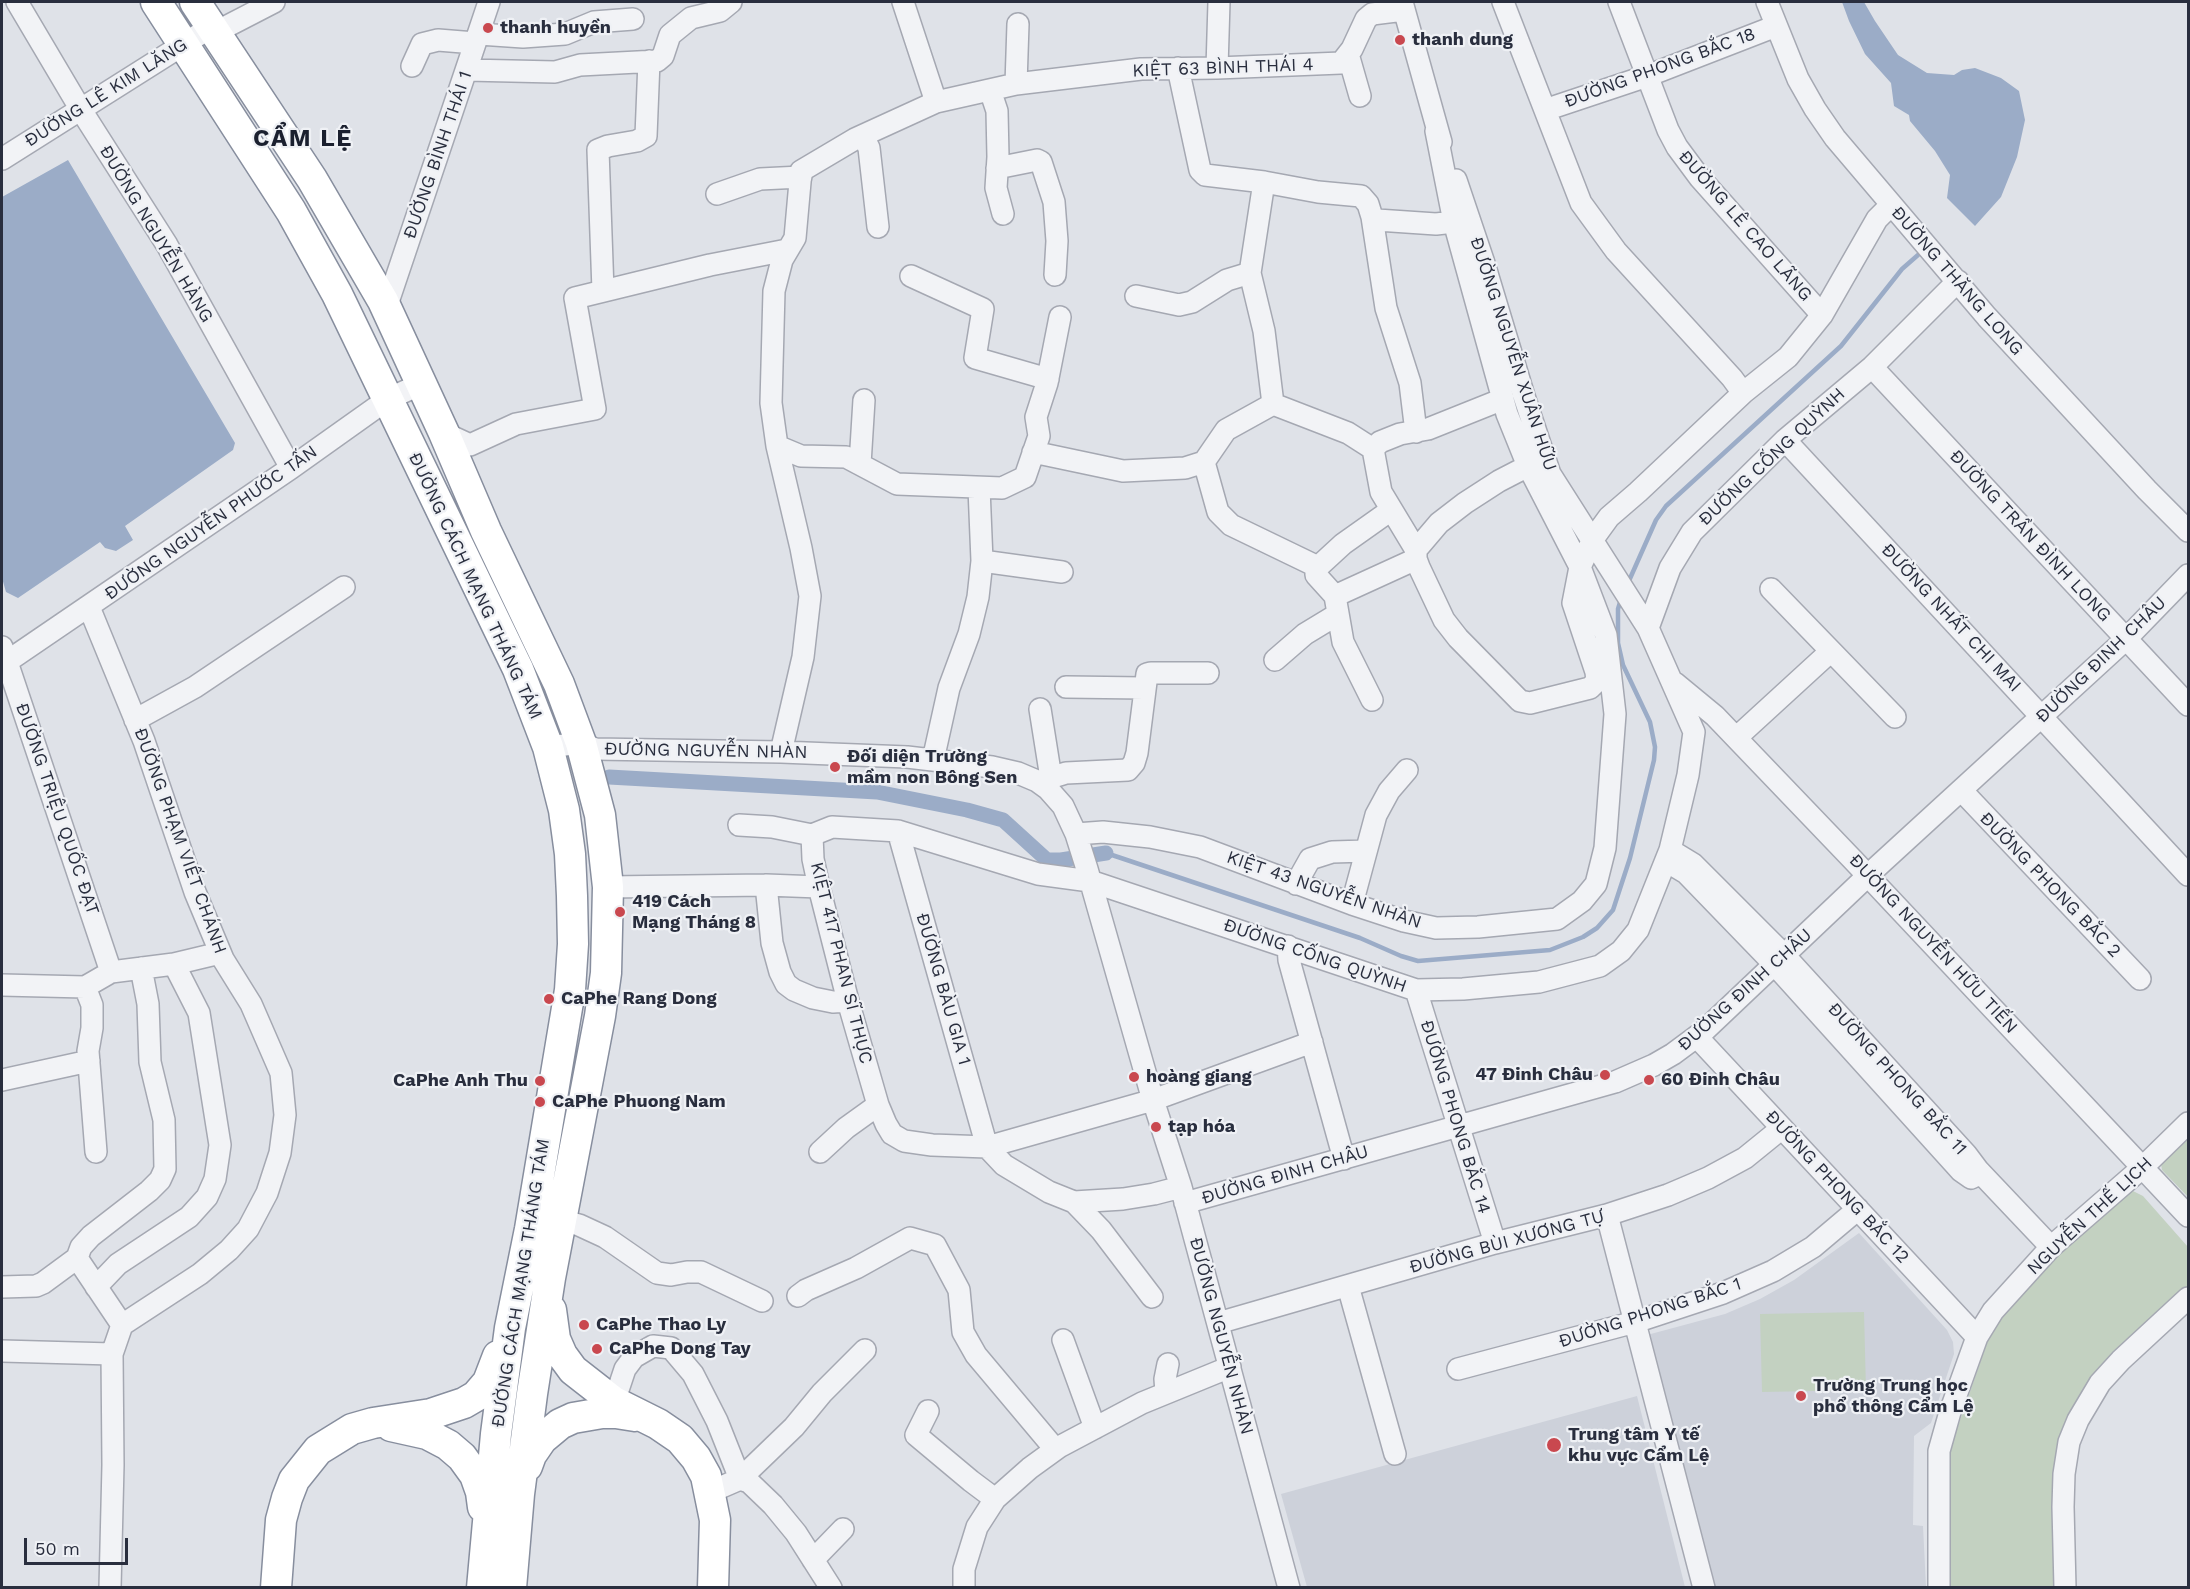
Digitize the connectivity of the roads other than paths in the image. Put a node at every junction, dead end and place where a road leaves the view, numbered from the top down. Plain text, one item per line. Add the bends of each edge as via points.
1 (18, 2) edge
2 (156, 2) edge
3 (195, 2) edge
4 (274, 2) edge
5 (489, 2) edge
6 (903, 2) edge
7 (1219, 2) edge
8 (1503, 2) edge
9 (1619, 2) edge
10 (1767, 2) edge
11 (730, 3) edge
12 (1403, 6) edge
13 (633, 19) dead end
14 (1018, 24) dead end
15 (1776, 26) junction
16 (213, 30) junction
17 (477, 39) junction
18 (183, 45) junction
19 (1348, 54) junction
20 (649, 61) junction
21 (412, 66) dead end
22 (1179, 68) junction
23 (1217, 68) junction
24 (467, 70) junction
25 (1647, 76) junction
26 (1016, 84) junction
27 (990, 90) junction
28 (1360, 96) dead end
29 (936, 102) junction
30 (81, 110) junction
31 (1545, 110) junction
32 (1436, 131) junction
33 (863, 136) junction
34 (2, 159) edge
35 (997, 168) junction
36 (801, 174) junction
37 (1264, 182) junction
38 (717, 194) dead end
39 (1891, 205) junction
40 (1003, 214) dead end
41 (1371, 217) junction
42 (1455, 222) junction
43 (878, 227) dead end
44 (787, 250) junction
45 (1250, 273) junction
46 (1055, 274) dead end
47 (911, 276) dead end
48 (1958, 281) junction
49 (603, 291) junction
50 (1136, 296) dead end
51 (386, 308) junction
52 (1822, 315) junction
53 (1060, 317) dead end
54 (1872, 367) junction
55 (1048, 379) junction
56 (421, 384) junction
57 (1743, 393) junction
58 (388, 399) junction
59 (1503, 399) junction
60 (864, 400) dead end
61 (1273, 404) junction
62 (444, 432) junction
63 (1416, 432) junction
64 (1785, 440) junction
65 (777, 446) junction
66 (1373, 449) junction
67 (1033, 452) junction
68 (1204, 462) junction
69 (860, 464) junction
70 (1528, 466) junction
71 (291, 468) junction
72 (979, 488) junction
73 (1390, 510) junction
74 (2188, 531) edge
75 (1593, 539) junction
76 (1416, 554) junction
77 (982, 561) junction
78 (1318, 567) junction
79 (1580, 567) junction
80 (1062, 572) dead end
81 (2188, 575) edge
82 (344, 587) dead end
83 (1770, 589) dead end
84 (1336, 605) junction
85 (89, 607) junction
86 (1648, 628) junction
87 (2126, 639) junction
88 (1831, 651) junction
89 (3, 658) edge
90 (1275, 660) dead end
91 (1208, 673) dead end
92 (1672, 680) junction
93 (1145, 681) junction
94 (1066, 687) dead end
95 (1372, 700) dead end
96 (2188, 705) edge
97 (1040, 709) dead end
98 (2042, 716) junction
99 (1895, 717) dead end
100 (135, 720) junction
101 (1736, 738) junction
102 (581, 743) junction
103 (548, 747) junction
104 (781, 752) junction
105 (933, 760) junction
106 (1407, 770) dead end
107 (1046, 781) junction
108 (1960, 790) junction
109 (739, 825) dead end
110 (898, 831) junction
111 (812, 835) junction
112 (1077, 838) junction
113 (1366, 851) junction
114 (1668, 855) junction
115 (1088, 875) junction
116 (1869, 875) junction
117 (2188, 875) edge
118 (1296, 884) junction
119 (766, 885) junction
120 (608, 887) junction
121 (819, 887) junction
122 (1352, 904) junction
123 (1288, 946) junction
124 (220, 953) junction
125 (1779, 959) junction
126 (174, 964) junction
127 (141, 968) junction
128 (111, 972) junction
129 (2140, 980) dead end
130 (2, 985) edge
131 (85, 987) junction
132 (1416, 990) junction
133 (848, 1001) junction
134 (1697, 1037) junction
135 (1312, 1042) junction
136 (89, 1061) junction
137 (2, 1080) edge
138 (1154, 1100) junction
139 (878, 1105) junction
140 (2188, 1123) edge
141 (1457, 1126) junction
142 (1782, 1128) junction
143 (987, 1147) junction
144 (96, 1152) dead end
145 (820, 1152) dead end
146 (1344, 1159) junction
147 (2143, 1167) junction
148 (1183, 1195) junction
149 (1074, 1202) junction
150 (1858, 1209) junction
151 (1607, 1215) junction
152 (2188, 1216) edge
153 (561, 1221) junction
154 (1496, 1243) junction
155 (2051, 1247) junction
156 (77, 1258) junction
157 (550, 1278) junction
158 (1348, 1286) junction
159 (8, 1287) edge
160 (96, 1287) junction
161 (798, 1296) dead end
162 (1152, 1297) dead end
163 (2188, 1299) edge
164 (762, 1301) dead end
165 (1635, 1322) junction
166 (1218, 1323) junction
167 (122, 1325) junction
168 (510, 1328) junction
169 (1977, 1337) junction
170 (1063, 1340) dead end
171 (865, 1350) dead end
172 (2, 1351) edge
173 (112, 1354) junction
174 (1168, 1364) dead end
175 (1230, 1367) junction
176 (1458, 1370) dead end
177 (1166, 1392) junction
178 (614, 1402) junction
179 (928, 1411) dead end
180 (647, 1418) junction
181 (373, 1423) junction
182 (1095, 1428) junction
183 (1057, 1448) junction
184 (1395, 1454) dead end
185 (740, 1479) junction
186 (710, 1492) junction
187 (519, 1494) junction
188 (995, 1499) junction
189 (843, 1528) dead end
190 (487, 1529) junction
191 (813, 1560) junction
192 (110, 1587) edge
193 (276, 1587) edge
194 (482, 1587) edge
195 (511, 1587) edge
196 (713, 1587) edge
197 (831, 1587) edge
198 (964, 1587) edge
199 (1289, 1587) edge
200 (1704, 1587) edge
201 (1939, 1587) edge
202 (2065, 1587) edge

1 - 30 street, ĐƯỜNG NGUYỄN HÀNG
2 - 18 highway, ĐƯỜNG CÁCH MẠNG THÁNG TÁM
3 - 16 highway, ĐƯỜNG CÁCH MẠNG THÁNG TÁM
4 - 16 street, ĐƯỜNG LÊ KIM LĂNG
5 - 17 street, ĐƯỜNG BÌNH THÁI 1
6 - 29 street
7 - 23 street
8 - 31 street
9 - 25 street, ĐƯỜNG LÊ CAO LÃNG
10 - 15 street, ĐƯỜNG THĂNG LONG
11 - 20 street via 720,11 691,18 670,35 663,56
12 - 19 street via 1366,19
12 - 32 street, ĐƯỜNG NGUYỄN XUÂN HỮU
13 - 17 street via 594,22 565,34
14 - 26 street
15 - 25 street, ĐƯỜNG PHONG BẮC 18
15 - 39 street, ĐƯỜNG THĂNG LONG via 1815,109
16 - 18 street, ĐƯỜNG LÊ KIM LĂNG
16 - 51 highway, ĐƯỜNG CÁCH MẠNG THÁNG TÁM via 312,179
17 - 21 street via 422,44
17 - 24 street, ĐƯỜNG BÌNH THÁI 1
18 - 30 street, ĐƯỜNG LÊ KIM LĂNG
18 - 58 highway, ĐƯỜNG CÁCH MẠNG THÁNG TÁM via 291,212 337,294
19 - 23 street, KIỆT 63 BÌNH THÁI 4 via 1341,63
19 - 28 street
20 - 24 street via 580,65 555,72
20 - 49 street via 646,136 598,150
22 - 23 street, KIỆT 63 BÌNH THÁI 4
22 - 26 street, KIỆT 63 BÌNH THÁI 4
22 - 37 street via 1202,173
24 - 51 street, ĐƯỜNG BÌNH THÁI 1
25 - 31 street, ĐƯỜNG PHONG BẮC 18
25 - 52 street, ĐƯỜNG LÊ CAO LÃNG via 1668,130 1688,163
26 - 27 street, KIỆT 63 BÌNH THÁI 4
27 - 29 street, KIỆT 63 BÌNH THÁI 4
27 - 35 street via 997,111
29 - 33 street, KIỆT 63 BÌNH THÁI 4
30 - 34 street, ĐƯỜNG LÊ KIM LĂNG
30 - 71 street, ĐƯỜNG NGUYỄN HÀNG via 167,245
31 - 57 street via 1581,203 1596,225
32 - 42 street, ĐƯỜNG NGUYỄN XUÂN HỮU
32 - 75 street, ĐƯỜNG NGUYỄN XUÂN HỮU via 1466,205 1550,474
33 - 36 street, KIỆT 63 BÌNH THÁI 4
33 - 43 street via 869,148
35 - 40 street via 996,188
35 - 46 street via 1041,162 1055,208
36 - 38 street via 760,179
36 - 44 street via 795,238
37 - 41 street via 1361,196
37 - 45 street
39 - 48 street, ĐƯỜNG THĂNG LONG
39 - 52 street via 1877,219
41 - 42 street via 1436,224
41 - 63 street via 1386,308 1410,382
42 - 59 street, ĐƯỜNG NGUYỄN XUÂN HỮU
44 - 49 street
44 - 65 street via 774,291 771,403
45 - 50 street via 1227,279 1192,302 1179,305
45 - 61 street via 1264,331
47 - 55 street via 983,309 975,358
48 - 54 street, ĐƯỜNG CỐNG QUỲNH
48 - 74 street, ĐƯỜNG THĂNG LONG via 2062,400
49 - 62 street via 574,298 595,409 516,424 470,445
51 - 56 highway, ĐƯỜNG CÁCH MẠNG THÁNG TÁM
52 - 57 street via 1788,357
53 - 55 street
54 - 64 street, ĐƯỜNG CỐNG QUỲNH
54 - 87 street, ĐƯỜNG TRẦN ĐÌNH LONG
55 - 67 street via 1036,417 1039,436
56 - 58 street, ĐƯỜNG NGUYỄN PHƯỚC TẤN
56 - 62 highway, ĐƯỜNG CÁCH MẠNG THÁNG TÁM
57 - 75 street via 1609,517
58 - 71 street, ĐƯỜNG NGUYỄN PHƯỚC TẤN
58 - 103 highway, ĐƯỜNG CÁCH MẠNG THÁNG TÁM via 518,669
59 - 63 street
59 - 70 street, ĐƯỜNG NGUYỄN XUÂN HỮU
60 - 69 street
61 - 66 street via 1348,433
61 - 68 street via 1226,430
62 - 102 highway, ĐƯỜNG CÁCH MẠNG THÁNG TÁM via 559,684
63 - 66 street via 1400,434
64 - 86 street, ĐƯỜNG CỐNG QUỲNH via 1692,532 1670,568
64 - 98 street, ĐƯỜNG NHẤT CHI MAI
65 - 69 street via 801,456 846,457
65 - 104 street via 810,596 803,657
66 - 73 street via 1381,492
67 - 68 street via 1123,471 1185,468
67 - 72 street via 1025,477 1002,488
68 - 78 street via 1218,512 1231,525
69 - 72 street via 897,484
70 - 76 street via 1465,502 1439,524
70 - 79 street, ĐƯỜNG NGUYỄN XUÂN HỮU
71 - 85 street, ĐƯỜNG NGUYỄN PHƯỚC TẤN
72 - 77 street
73 - 76 street
73 - 78 street
75 - 79 street
75 - 86 street, ĐƯỜNG NGUYỄN XUÂN HỮU
76 - 79 street via 1444,620 1520,701 1530,703 1590,688 1597,681 1573,603
76 - 84 street
77 - 80 street
77 - 105 street via 969,634 949,688
78 - 84 street via 1316,575
79 - 122 street, KIỆT 43 NGUYỄN NHÀN via 1606,635 1615,714 1605,848 1596,884 1582,901 1557,919 1527,923 1436,928
81 - 87 street, ĐƯỜNG ĐINH CHÂU
82 - 100 street via 204,681
83 - 88 street
84 - 90 street
84 - 95 street via 1343,642
85 - 89 street, ĐƯỜNG NGUYỄN PHƯỚC TẤN
85 - 100 street, ĐƯỜNG PHẠM VIẾT CHÁNH
86 - 92 street, ĐƯỜNG CỐNG QUỲNH
87 - 96 street, ĐƯỜNG TRẦN ĐÌNH LONG
87 - 98 street, ĐƯỜNG ĐINH CHÂU
88 - 99 street
88 - 101 street
89 - 128 street, ĐƯỜNG TRIỆU QUỐC ĐẠT
91 - 93 street via 1151,672
92 - 101 street, ĐƯỜNG NGUYỄN HỮU TIẾN
92 - 114 street, ĐƯỜNG CỐNG QUỲNH via 1694,732 1688,775
93 - 94 street
93 - 107 street via 1134,764 1128,770 1066,773
97 - 107 street
98 - 108 street, ĐƯỜNG ĐINH CHÂU
98 - 117 street, ĐƯỜNG NHẤT CHI MAI
100 - 124 street, ĐƯỜNG PHẠM VIẾT CHÁNH
101 - 116 street, ĐƯỜNG NGUYỄN HỮU TIẾN
102 - 103 street, ĐƯỜNG NGUYỄN NHÀN
102 - 104 street, ĐƯỜNG NGUYỄN NHÀN via 595,749
102 - 120 highway, ĐƯỜNG CÁCH MẠNG THÁNG TÁM via 600,815
103 - 168 highway, ĐƯỜNG CÁCH MẠNG THÁNG TÁM via 570,854 570,990
104 - 105 street, ĐƯỜNG NGUYỄN NHÀN
105 - 107 street, ĐƯỜNG NGUYỄN NHÀN via 992,767
106 - 113 street via 1376,815
107 - 112 street, ĐƯỜNG NGUYỄN NHÀN
108 - 116 street, ĐƯỜNG ĐINH CHÂU
108 - 129 street, ĐƯỜNG PHONG BẮC 2
109 - 111 street
110 - 111 street via 832,827
110 - 115 street, ĐƯỜNG CỐNG QUỲNH via 1038,874
110 - 143 street, ĐƯỜNG BÀU GIA 1
111 - 121 street, KIỆT 417 PHAN SĨ THỰC
112 - 115 street, ĐƯỜNG NGUYỄN NHÀN
112 - 118 street, KIỆT 43 NGUYỄN NHÀN via 1103,832 1200,847
113 - 118 street via 1332,852 1310,859
113 - 122 street
114 - 125 street, ĐƯỜNG PHONG BẮC 11
114 - 132 street, ĐƯỜNG CỐNG QUỲNH via 1638,930 1621,951 1599,966 1539,982
115 - 123 street, ĐƯỜNG CỐNG QUỲNH
115 - 138 street, ĐƯỜNG NGUYỄN NHÀN
116 - 125 street, ĐƯỜNG ĐINH CHÂU
116 - 147 street, ĐƯỜNG NGUYỄN HỮU TIẾN
118 - 122 street, KIỆT 43 NGUYỄN NHÀN
119 - 120 street
119 - 121 street
119 - 133 street via 772,943 786,984 813,998
120 - 153 highway, ĐƯỜNG CÁCH MẠNG THÁNG TÁM via 606,973 600,1016
121 - 133 street, KIỆT 417 PHAN SĨ THỰC
123 - 132 street, ĐƯỜNG CỐNG QUỲNH
123 - 135 street
124 - 126 street
124 - 167 street, ĐƯỜNG PHẠM VIẾT CHÁNH via 251,1004 281,1073 285,1115 280,1153 267,1193 248,1229 229,1250 200,1274
125 - 134 street, ĐƯỜNG ĐINH CHÂU
125 - 155 street, ĐƯỜNG PHONG BẮC 11 via 1961,1172 1971,1178 1978,1170
126 - 127 street
126 - 160 street via 199,1013 220,1145 215,1179 207,1197 189,1217 118,1264
127 - 128 street
127 - 156 street via 148,1004 150,1062 164,1120 165,1169 149,1191 91,1236
128 - 131 street
130 - 131 street
131 - 136 street via 92,1005
132 - 141 street, ĐƯỜNG PHONG BẮC 14
133 - 139 street, KIỆT 417 PHAN SĨ THỰC
134 - 141 street, ĐƯỜNG ĐINH CHÂU via 1654,1065 1615,1082
134 - 142 street, ĐƯỜNG PHONG BẮC 12
135 - 138 street, KIỆT 417 PHAN SĨ THỰC
135 - 146 street
136 - 137 street
136 - 144 street
138 - 143 street, KIỆT 417 PHAN SĨ THỰC
138 - 148 street, ĐƯỜNG NGUYỄN NHÀN
139 - 143 street, KIỆT 417 PHAN SĨ THỰC via 892,1134 904,1141
139 - 145 street
140 - 147 street, NGUYỄN THẾ LỊCH
141 - 146 street, ĐƯỜNG ĐINH CHÂU
141 - 154 street, ĐƯỜNG PHONG BẮC 14
142 - 150 street, ĐƯỜNG PHONG BẮC 12
142 - 151 street, ĐƯỜNG BÙI XƯƠNG TỰ via 1745,1158 1708,1178
143 - 149 street via 1004,1165
146 - 148 street, ĐƯỜNG ĐINH CHÂU
147 - 152 street, ĐƯỜNG NGUYỄN HỮU TIẾN
147 - 155 street, NGUYỄN THẾ LỊCH
148 - 149 street, ĐƯỜNG ĐINH CHÂU
148 - 166 street, ĐƯỜNG NGUYỄN NHÀN
149 - 162 street via 1101,1230
150 - 165 street, ĐƯỜNG PHONG BẮC 1 via 1813,1247 1773,1271 1724,1293
150 - 169 street, ĐƯỜNG PHONG BẮC 12
151 - 154 street, ĐƯỜNG BÙI XƯƠNG TỰ
151 - 165 street
153 - 157 highway, ĐƯỜNG CÁCH MẠNG THÁNG TÁM
153 - 164 street via 605,1237 657,1273 701,1272
154 - 158 street, ĐƯỜNG BÙI XƯƠNG TỰ
155 - 169 street, NGUYỄN THẾ LỊCH via 1993,1311
156 - 159 street via 36,1286
156 - 160 street
157 - 178 highway via 551,1321 562,1354 573,1370
157 - 187 highway, ĐƯỜNG CÁCH MẠNG THÁNG TÁM
158 - 166 street, ĐƯỜNG BÙI XƯƠNG TỰ
158 - 184 street
160 - 167 street
161 - 183 street via 910,1238 935,1245 959,1290 963,1332 976,1355
163 - 202 street via 2100,1383 2078,1420 2069,1442 2064,1474
165 - 176 street, ĐƯỜNG PHONG BẮC 1
165 - 200 street
166 - 175 street, ĐƯỜNG NGUYỄN NHÀN
167 - 173 street
168 - 181 highway via 488,1382 476,1396 450,1409
168 - 190 highway, ĐƯỜNG CÁCH MẠNG THÁNG TÁM
169 - 201 street, NGUYỄN THẾ LỊCH via 1939,1451
170 - 182 street
171 - 185 street
172 - 173 street
173 - 192 street
174 - 177 street
175 - 177 street
175 - 199 street, ĐƯỜNG NGUYỄN NHÀN
177 - 182 street
178 - 180 highway
178 - 185 street via 634,1357 653,1346 670,1348 693,1374
179 - 188 street via 916,1435
180 - 186 highway via 680,1439 696,1458
180 - 187 highway via 602,1413 560,1424 531,1455
181 - 190 highway via 427,1434 462,1457 481,1492
181 - 193 highway via 352,1429 318,1449 294,1480 281,1520
182 - 183 street
183 - 188 street
185 - 186 street
185 - 191 street via 749,1482 773,1505
186 - 196 highway via 715,1520
187 - 195 highway, ĐƯỜNG CÁCH MẠNG THÁNG TÁM
188 - 198 street via 977,1527 964,1569
189 - 191 street
190 - 194 highway, ĐƯỜNG CÁCH MẠNG THÁNG TÁM
191 - 197 street

